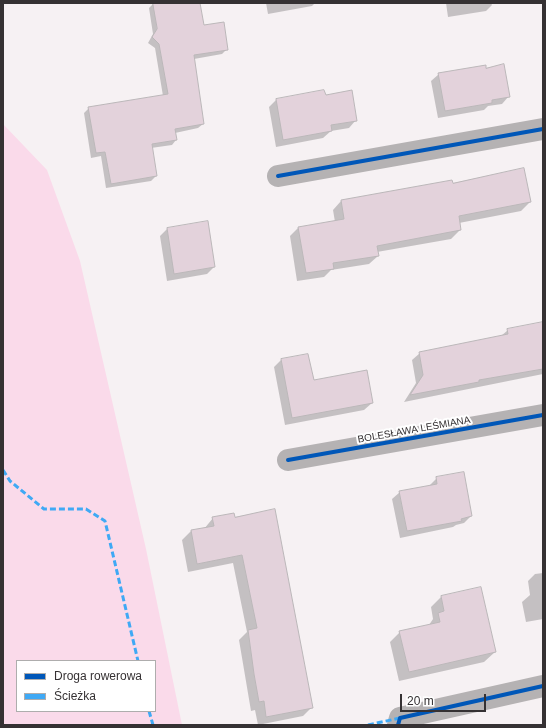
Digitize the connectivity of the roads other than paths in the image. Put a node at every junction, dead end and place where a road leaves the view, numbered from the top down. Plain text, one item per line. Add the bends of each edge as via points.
1 (543, 129) edge
2 (278, 176) dead end
3 (543, 415) edge
4 (288, 460) dead end
5 (543, 686) edge
6 (398, 725) edge

1 - 2 street
3 - 4 street, BOLESŁAWA LEŚMIANA
5 - 6 street via 400,718

